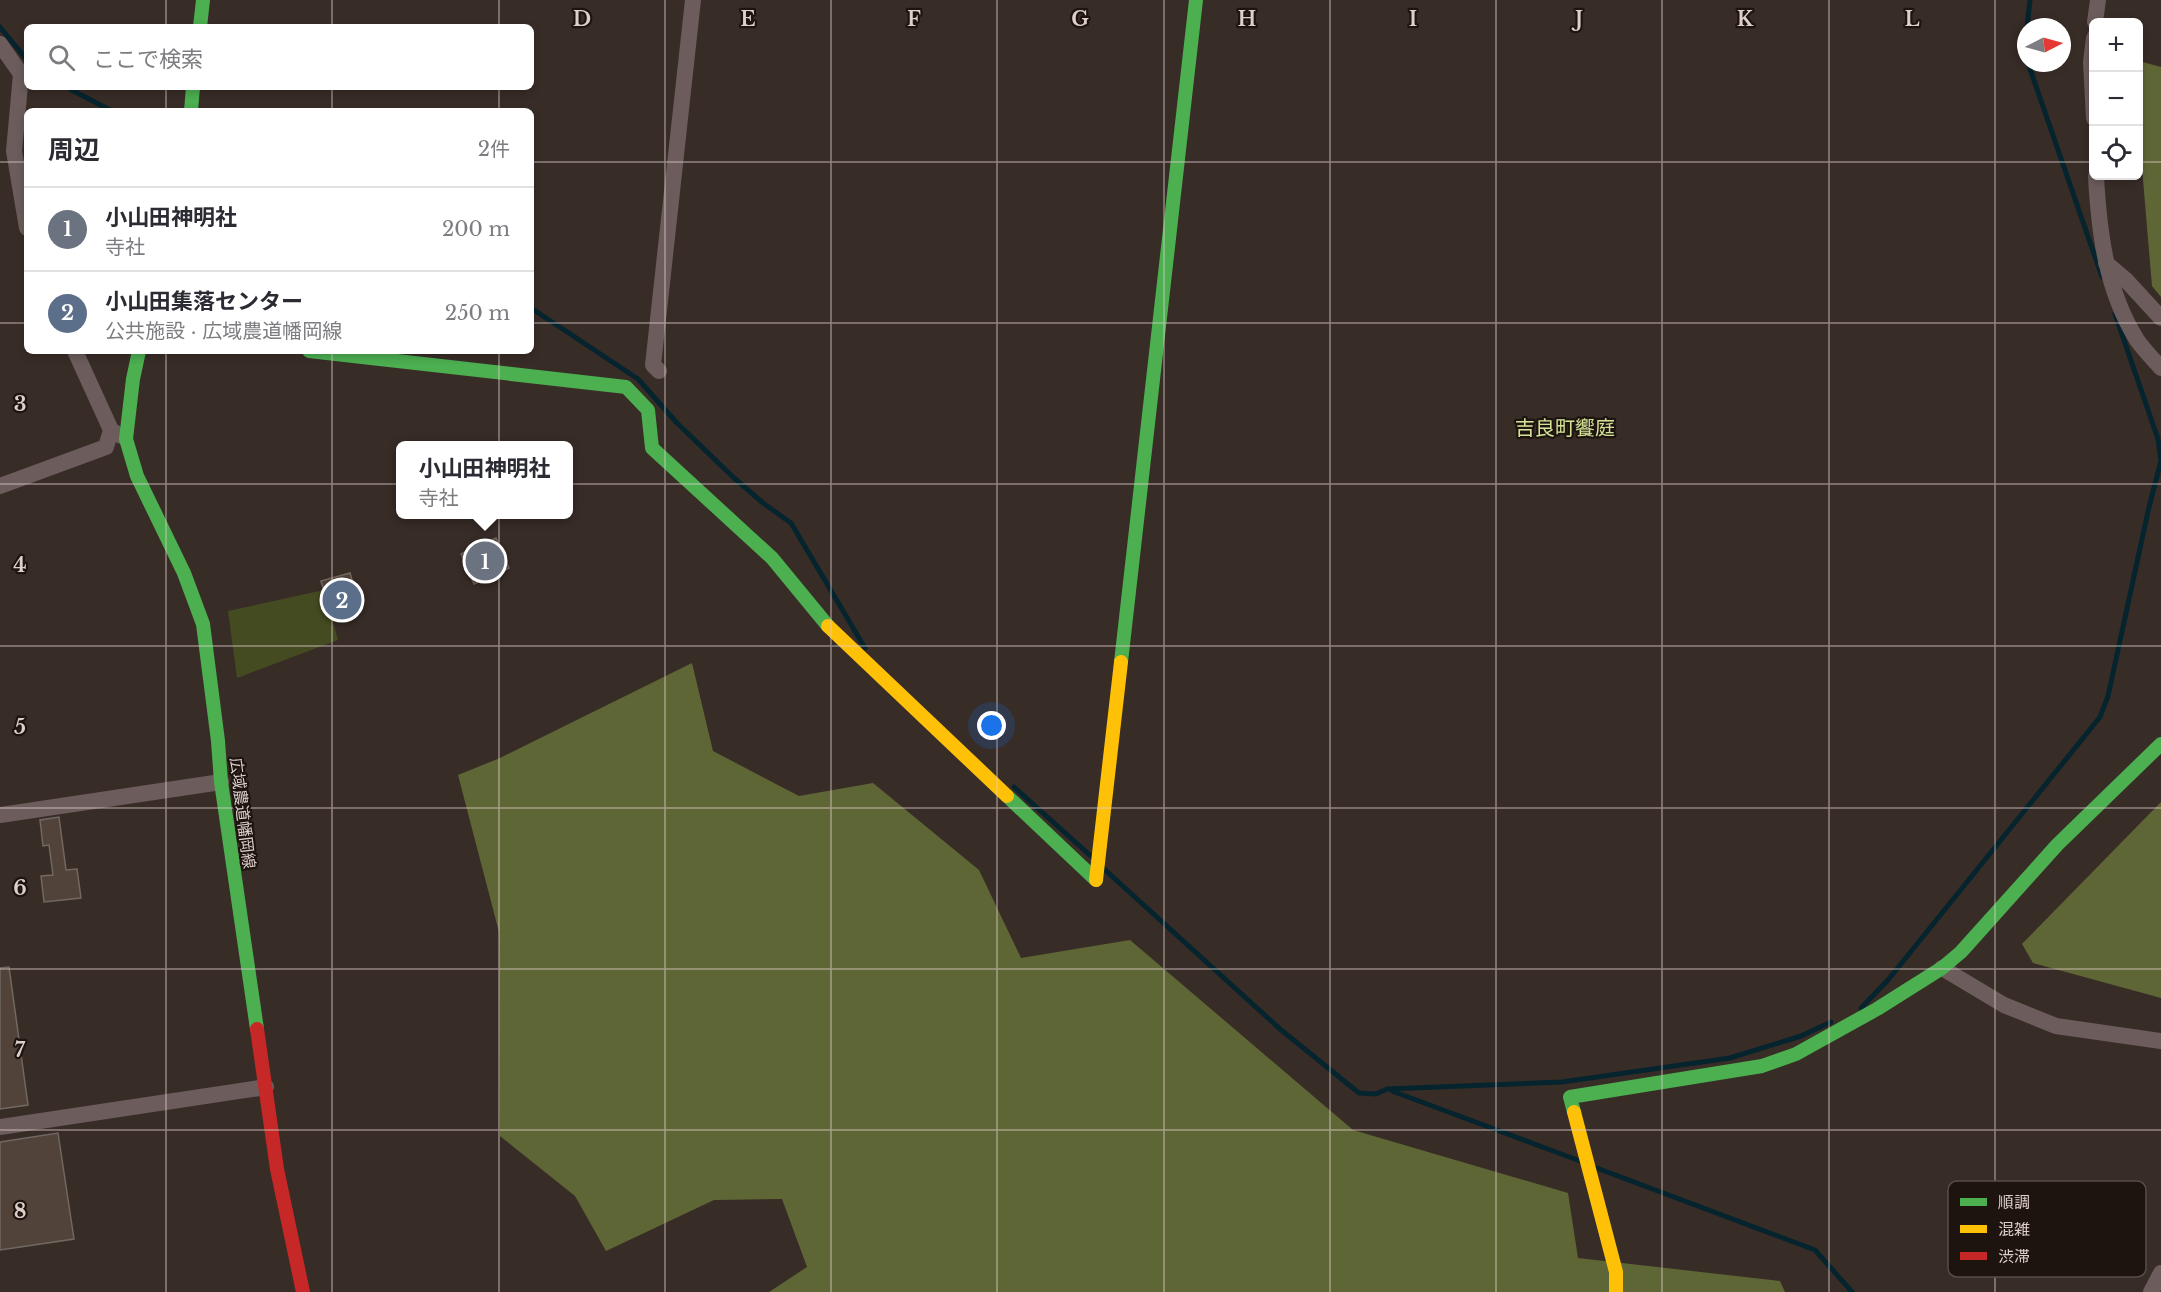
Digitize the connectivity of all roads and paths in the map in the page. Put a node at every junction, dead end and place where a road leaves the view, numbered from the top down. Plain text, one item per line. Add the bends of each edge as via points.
1 (197, 0) edge
2 (203, 0) edge
3 (693, 0) edge
4 (1196, 0) edge
5 (2098, 0) edge
6 (2096, 18) edge
7 (200, 24) edge
8 (0, 44) edge
9 (193, 90) edge
10 (191, 108) edge
11 (7, 151) edge
12 (22, 171) edge
13 (2096, 180) edge
14 (24, 194) edge
15 (2105, 262) junction
16 (2161, 318) edge
17 (76, 354) edge
18 (138, 354) edge
19 (335, 354) edge
20 (2161, 368) edge
21 (659, 371) dead end
22 (111, 430) junction
23 (126, 439) junction
24 (0, 486) edge
25 (2161, 744) edge
26 (221, 782) junction
27 (0, 815) edge
28 (1942, 968) junction
29 (2161, 1041) edge
30 (266, 1087) junction
31 (0, 1127) edge
32 (2161, 1273) edge
33 (303, 1292) edge
34 (1616, 1292) edge
35 (2151, 1292) edge

1 - 2 street
2 - 7 street
3 - 21 street via 653,365
4 - 19 street via 1096,880 826,624 772,558 652,448 648,410 626,387
5 - 6 street
8 - 11 street via 21,74
9 - 10 street
11 - 12 street
12 - 14 street
13 - 15 street
15 - 16 street
15 - 20 street via 2120,307 2138,341
17 - 22 street
18 - 23 street, 広域農道幡岡線
22 - 23 street
22 - 24 street via 106,447
23 - 26 street, 広域農道幡岡線 via 137,476 184,573 203,624
25 - 28 street via 2057,845
26 - 27 street
26 - 30 street, 広域農道幡岡線
28 - 29 street via 2004,1005 2056,1026
28 - 34 street via 1796,1054 1762,1066 1570,1097 1616,1272
30 - 31 street
30 - 33 street, 広域農道幡岡線 via 277,1169
32 - 35 street

